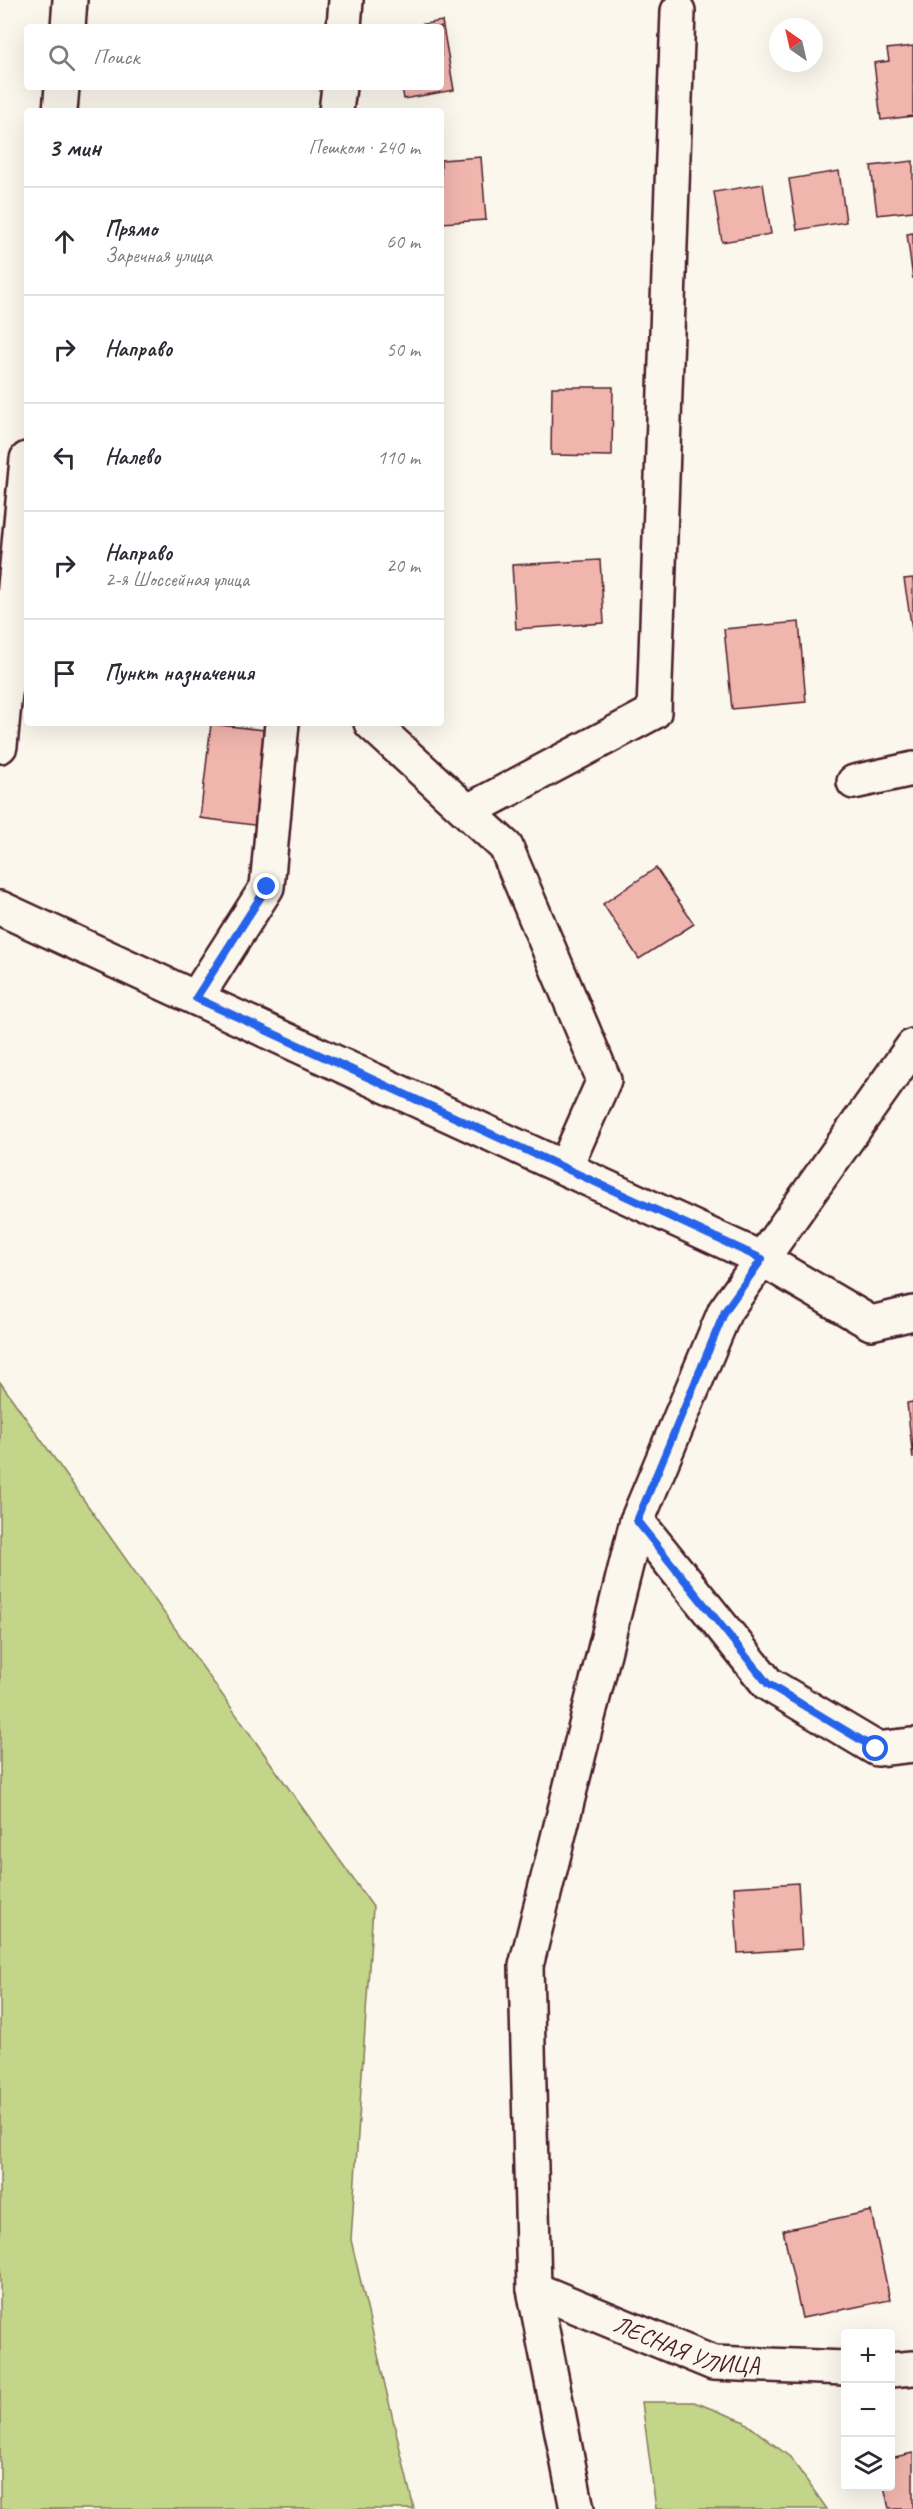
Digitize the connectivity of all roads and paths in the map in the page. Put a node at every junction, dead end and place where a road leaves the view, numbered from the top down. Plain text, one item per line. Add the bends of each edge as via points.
1 (70, 0) edge
2 (346, 0) edge
3 (678, 11) dead end
4 (68, 24) edge
5 (344, 24) edge
6 (62, 90) edge
7 (339, 90) edge
8 (60, 108) edge
9 (336, 108) edge
10 (24, 491) edge
11 (282, 726) edge
12 (374, 726) edge
13 (0, 746) edge
14 (913, 769) edge
15 (854, 782) dead end
16 (468, 812) junction
17 (0, 908) edge
18 (196, 998) junction
19 (913, 1046) edge
20 (565, 1168) junction
21 (762, 1259) junction
22 (913, 1313) edge
23 (637, 1521) junction
24 (913, 1745) edge
25 (534, 2289) junction
26 (841, 2368) edge
27 (913, 2368) edge
28 (895, 2370) edge
29 (577, 2509) edge

1 - 4 street
2 - 5 street
3 - 16 street via 654,712
6 - 8 street
7 - 9 street
10 - 13 street
11 - 18 street via 267,887
12 - 16 street
14 - 15 street
16 - 20 street via 506,847 604,1080
17 - 18 street
18 - 20 street
19 - 21 street
20 - 21 street
21 - 22 street via 871,1323
21 - 23 street via 725,1311
23 - 24 street via 768,1684 876,1749
23 - 25 street via 526,1966
25 - 26 street, ЛЕСНАЯ УЛИЦА via 713,2363
25 - 29 street
27 - 28 street

